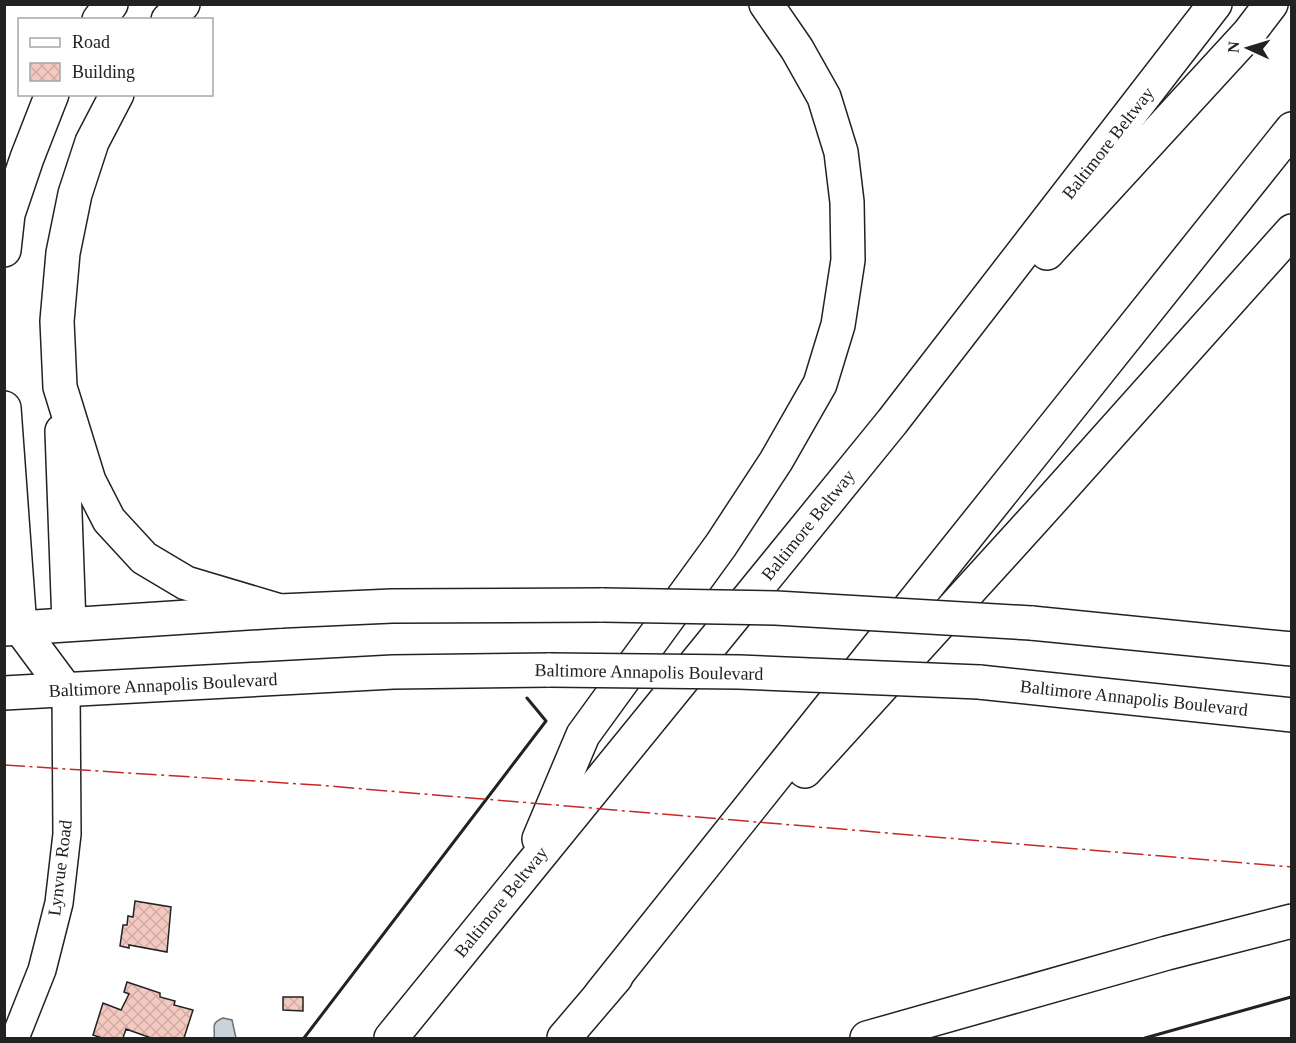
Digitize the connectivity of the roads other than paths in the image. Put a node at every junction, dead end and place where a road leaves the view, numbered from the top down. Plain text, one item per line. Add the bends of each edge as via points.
1 (111, 4) edge
2 (183, 4) edge
3 (766, 4) edge
4 (1215, 4) edge
5 (1271, 4) edge
6 (100, 18) edge
7 (170, 18) edge
8 (51, 96) edge
9 (116, 96) edge
10 (1292, 129) edge
11 (1292, 231) edge
12 (4, 250) edge
13 (60, 387) junction
14 (4, 408) edge
15 (892, 422) junction
16 (280, 611) junction
17 (69, 624) junction
18 (12, 628) edge
19 (1292, 649) edge
20 (66, 690) junction
21 (4, 693) edge
22 (1292, 715) edge
23 (525, 873) junction
24 (1292, 897) edge
25 (1292, 921) edge
26 (1167, 952) junction
27 (601, 994) junction
28 (15, 1038) edge
29 (391, 1038) edge
30 (564, 1038) edge
31 (867, 1038) edge

1 - 6 main road
2 - 7 main road
3 - 23 main road via 824,97 841,152 848,260 838,325 820,384 776,461 721,545 583,735
4 - 15 main road, Baltimore Beltway
5 - 15 main road via 1249,33
8 - 12 main road via 8,214
9 - 13 main road via 92,142 75,194 63,254 57,321
10 - 27 main road
11 - 27 main road
13 - 16 main road via 89,481 109,520 144,558 186,583
13 - 17 main road
14 - 18 main road
15 - 23 main road, Baltimore Beltway
16 - 17 main road
16 - 19 main road, bridge via 392,606 776,608 1031,623
17 - 18 main road
17 - 20 main road
18 - 20 main road
20 - 21 main road, Baltimore Annapolis Boulevard
20 - 22 main road, Baltimore Annapolis Boulevard, bridge via 393,672 739,672 979,682
20 - 28 street, Lynvue Road via 67,834 59,903 42,970
23 - 29 main road, Baltimore Beltway
24 - 26 main road
25 - 26 main road
26 - 31 main road
27 - 30 main road

